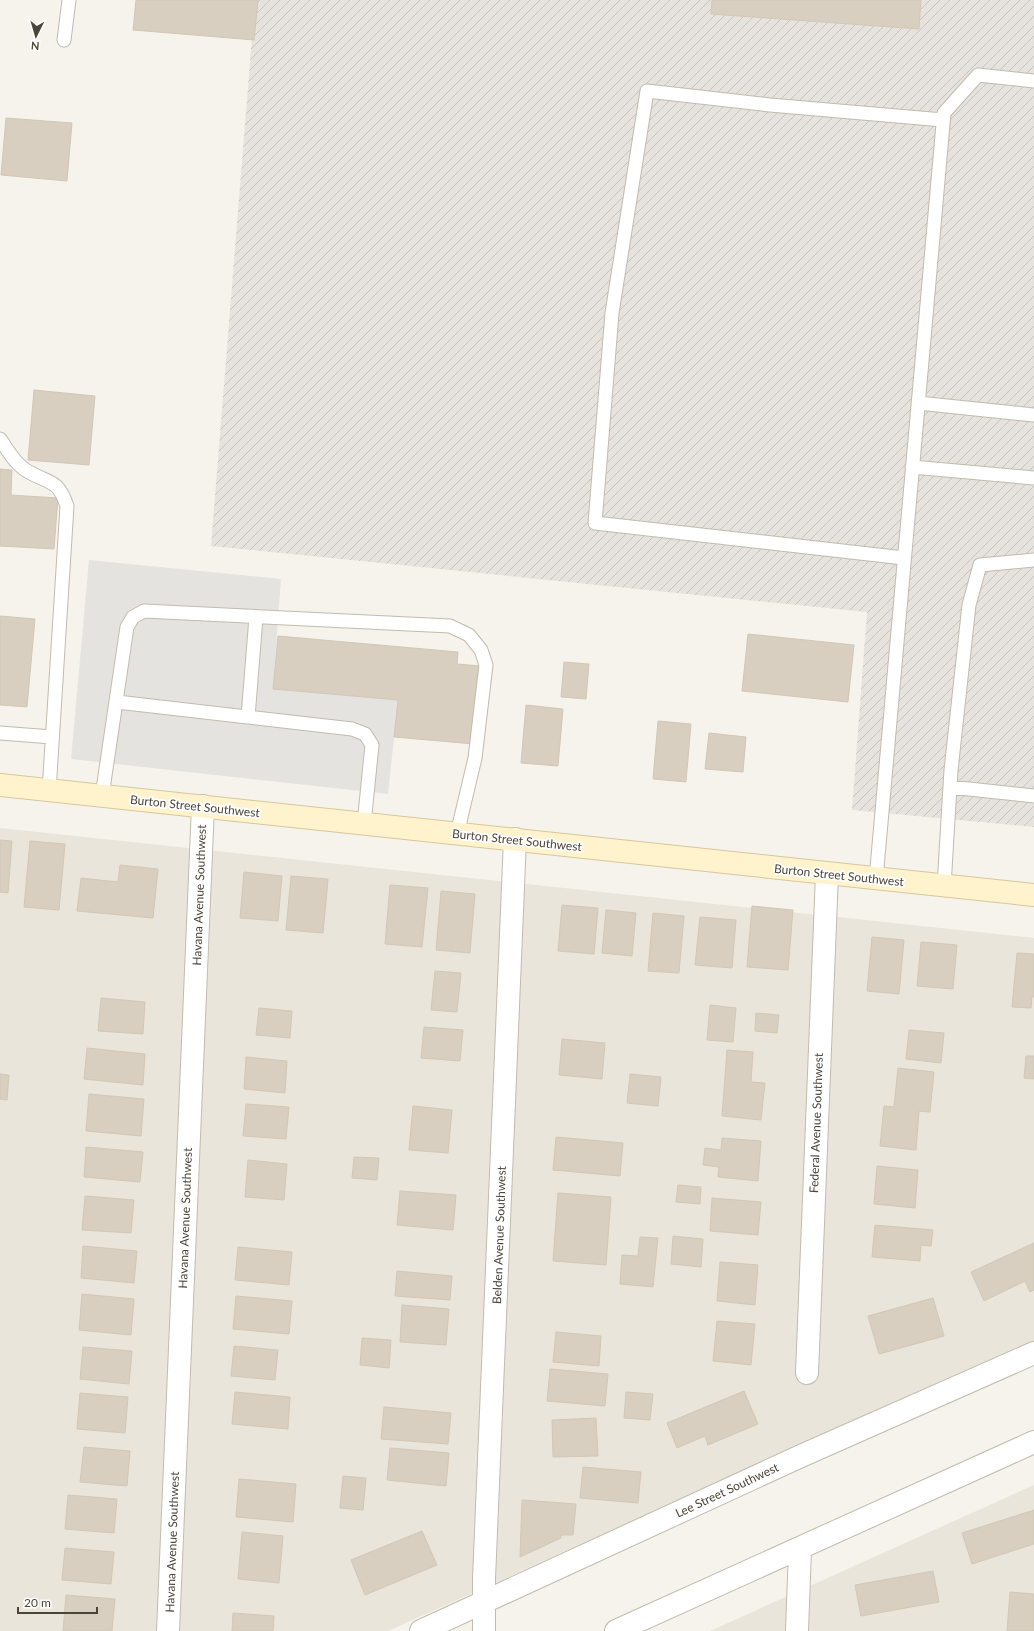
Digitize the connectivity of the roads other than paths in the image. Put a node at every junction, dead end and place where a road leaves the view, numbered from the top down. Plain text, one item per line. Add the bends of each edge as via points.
1 (69, 0) edge
2 (64, 40) dead end
3 (1034, 81) edge
4 (943, 120) junction
5 (918, 404) junction
6 (1034, 415) edge
7 (0, 439) edge
8 (912, 467) junction
9 (1034, 478) edge
10 (904, 558) junction
11 (1034, 560) edge
12 (256, 617) junction
13 (117, 702) junction
14 (248, 717) junction
15 (0, 733) edge
16 (52, 737) junction
17 (0, 785) edge
18 (950, 787) junction
19 (49, 791) junction
20 (102, 796) junction
21 (1034, 796) edge
22 (203, 806) junction
23 (364, 824) junction
24 (457, 834) junction
25 (515, 839) junction
26 (827, 874) junction
27 (876, 879) junction
28 (944, 886) junction
29 (1034, 895) edge
30 (1034, 1353) edge
31 (807, 1373) dead end
32 (1034, 1442) edge
33 (800, 1549) junction
34 (484, 1602) junction
35 (168, 1631) edge
36 (421, 1631) edge
37 (484, 1631) edge
38 (616, 1631) edge
39 (797, 1631) edge

1 - 2 lane
3 - 4 lane via 978,75 944,114
4 - 5 lane
4 - 10 lane via 647,91 612,313 594,523
5 - 6 lane
5 - 8 lane
7 - 16 lane via 13,459 29,472 51,481 63,493 67,506
8 - 9 lane
8 - 10 lane
10 - 27 lane
11 - 18 lane via 980,565 969,605
12 - 13 lane via 144,611 132,617 127,627
12 - 14 lane
12 - 24 lane via 450,626 469,635 481,650 486,665 475,758
13 - 14 lane
13 - 20 lane
14 - 23 lane via 352,729 364,734 372,745
15 - 16 lane
16 - 19 lane
17 - 19 main road, Burton Street Southwest
18 - 21 lane
18 - 28 lane
19 - 20 main road, Burton Street Southwest
20 - 22 main road, Burton Street Southwest
22 - 23 main road, Burton Street Southwest
22 - 35 street, Havana Avenue Southwest
23 - 24 main road, Burton Street Southwest
24 - 25 main road, Burton Street Southwest
25 - 26 main road, Burton Street Southwest
25 - 34 street, Belden Avenue Southwest
26 - 27 main road, Burton Street Southwest
26 - 31 street, Federal Avenue Southwest
27 - 28 main road, Burton Street Southwest
28 - 29 main road, Burton Street Southwest
30 - 34 street, Lee Street Southwest
32 - 33 street
33 - 38 street
33 - 39 street
34 - 36 street, Lee Street Southwest
34 - 37 street, Belden Avenue Southwest

